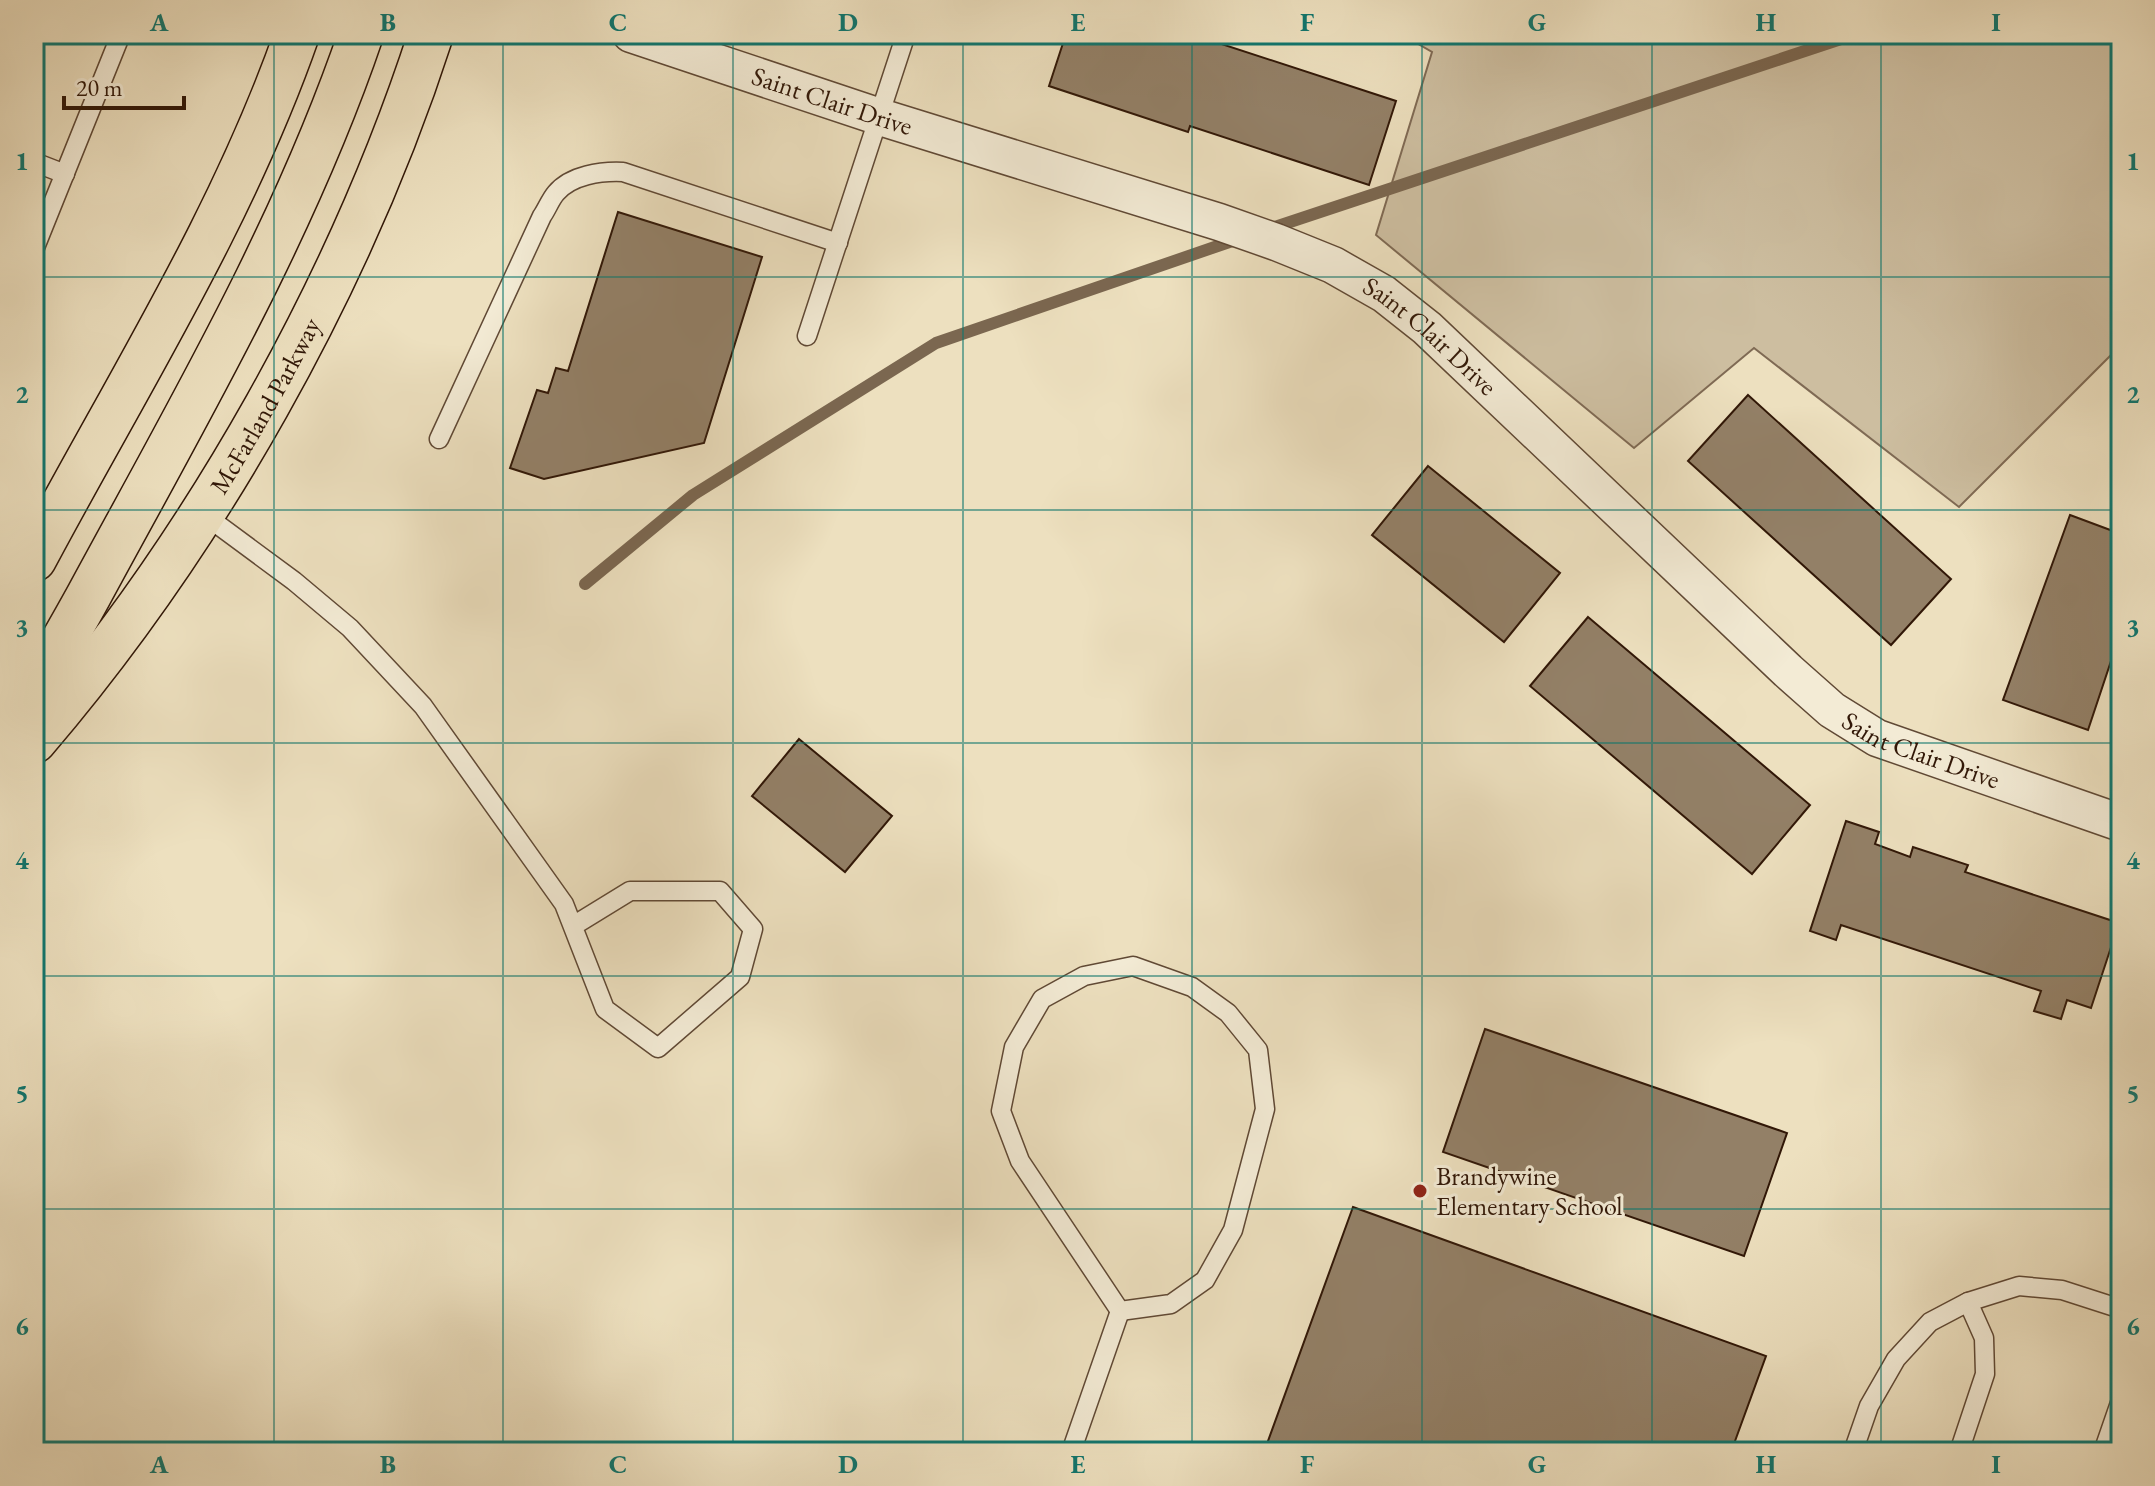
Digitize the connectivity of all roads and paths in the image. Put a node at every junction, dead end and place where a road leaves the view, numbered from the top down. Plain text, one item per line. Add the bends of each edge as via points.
1 (121, 34) edge
2 (297, 34) edge
3 (361, 34) edge
4 (431, 34) edge
5 (631, 34) edge
6 (906, 34) edge
7 (880, 117) junction
8 (34, 162) edge
9 (65, 174) junction
10 (838, 243) junction
11 (34, 250) edge
12 (807, 336) dead end
13 (439, 439) dead end
14 (202, 513) junction
15 (34, 559) edge
16 (34, 695) edge
17 (34, 741) edge
18 (2121, 823) edge
19 (573, 926) junction
20 (1968, 1302) junction
21 (2121, 1309) edge
22 (1120, 1311) junction
23 (2121, 1400) edge
24 (1071, 1452) edge
25 (1853, 1452) edge
26 (1959, 1452) edge
27 (2103, 1452) edge

1 - 9 lane
2 - 15 main road via 206,247
3 - 16 main road via 268,257
4 - 14 main road, McFarland Parkway via 340,260
5 - 7 street, Saint Clair Drive
6 - 7 lane
7 - 10 lane
7 - 18 street, Saint Clair Drive via 1233,227 1333,265 1384,294 1427,328 1832,710 1877,738
8 - 9 lane
9 - 11 lane
10 - 12 lane
10 - 13 lane via 623,172 599,171 580,179 557,191 542,216
14 - 17 main road, McFarland Parkway
14 - 19 lane via 350,628 423,706 564,904
19 - 19 lane via 605,1009 658,1048 740,977 753,929 720,891 630,891
20 - 21 lane via 2019,1286 2062,1290
20 - 25 lane via 1930,1322 1896,1359 1869,1406
20 - 26 lane via 1984,1338 1985,1374
22 - 22 lane via 1171,1304 1205,1280 1233,1230 1265,1109 1258,1050 1228,1013 1192,987 1133,966 1084,976 1042,999 1014,1047 1001,1111 1020,1161
22 - 24 lane
23 - 27 lane

